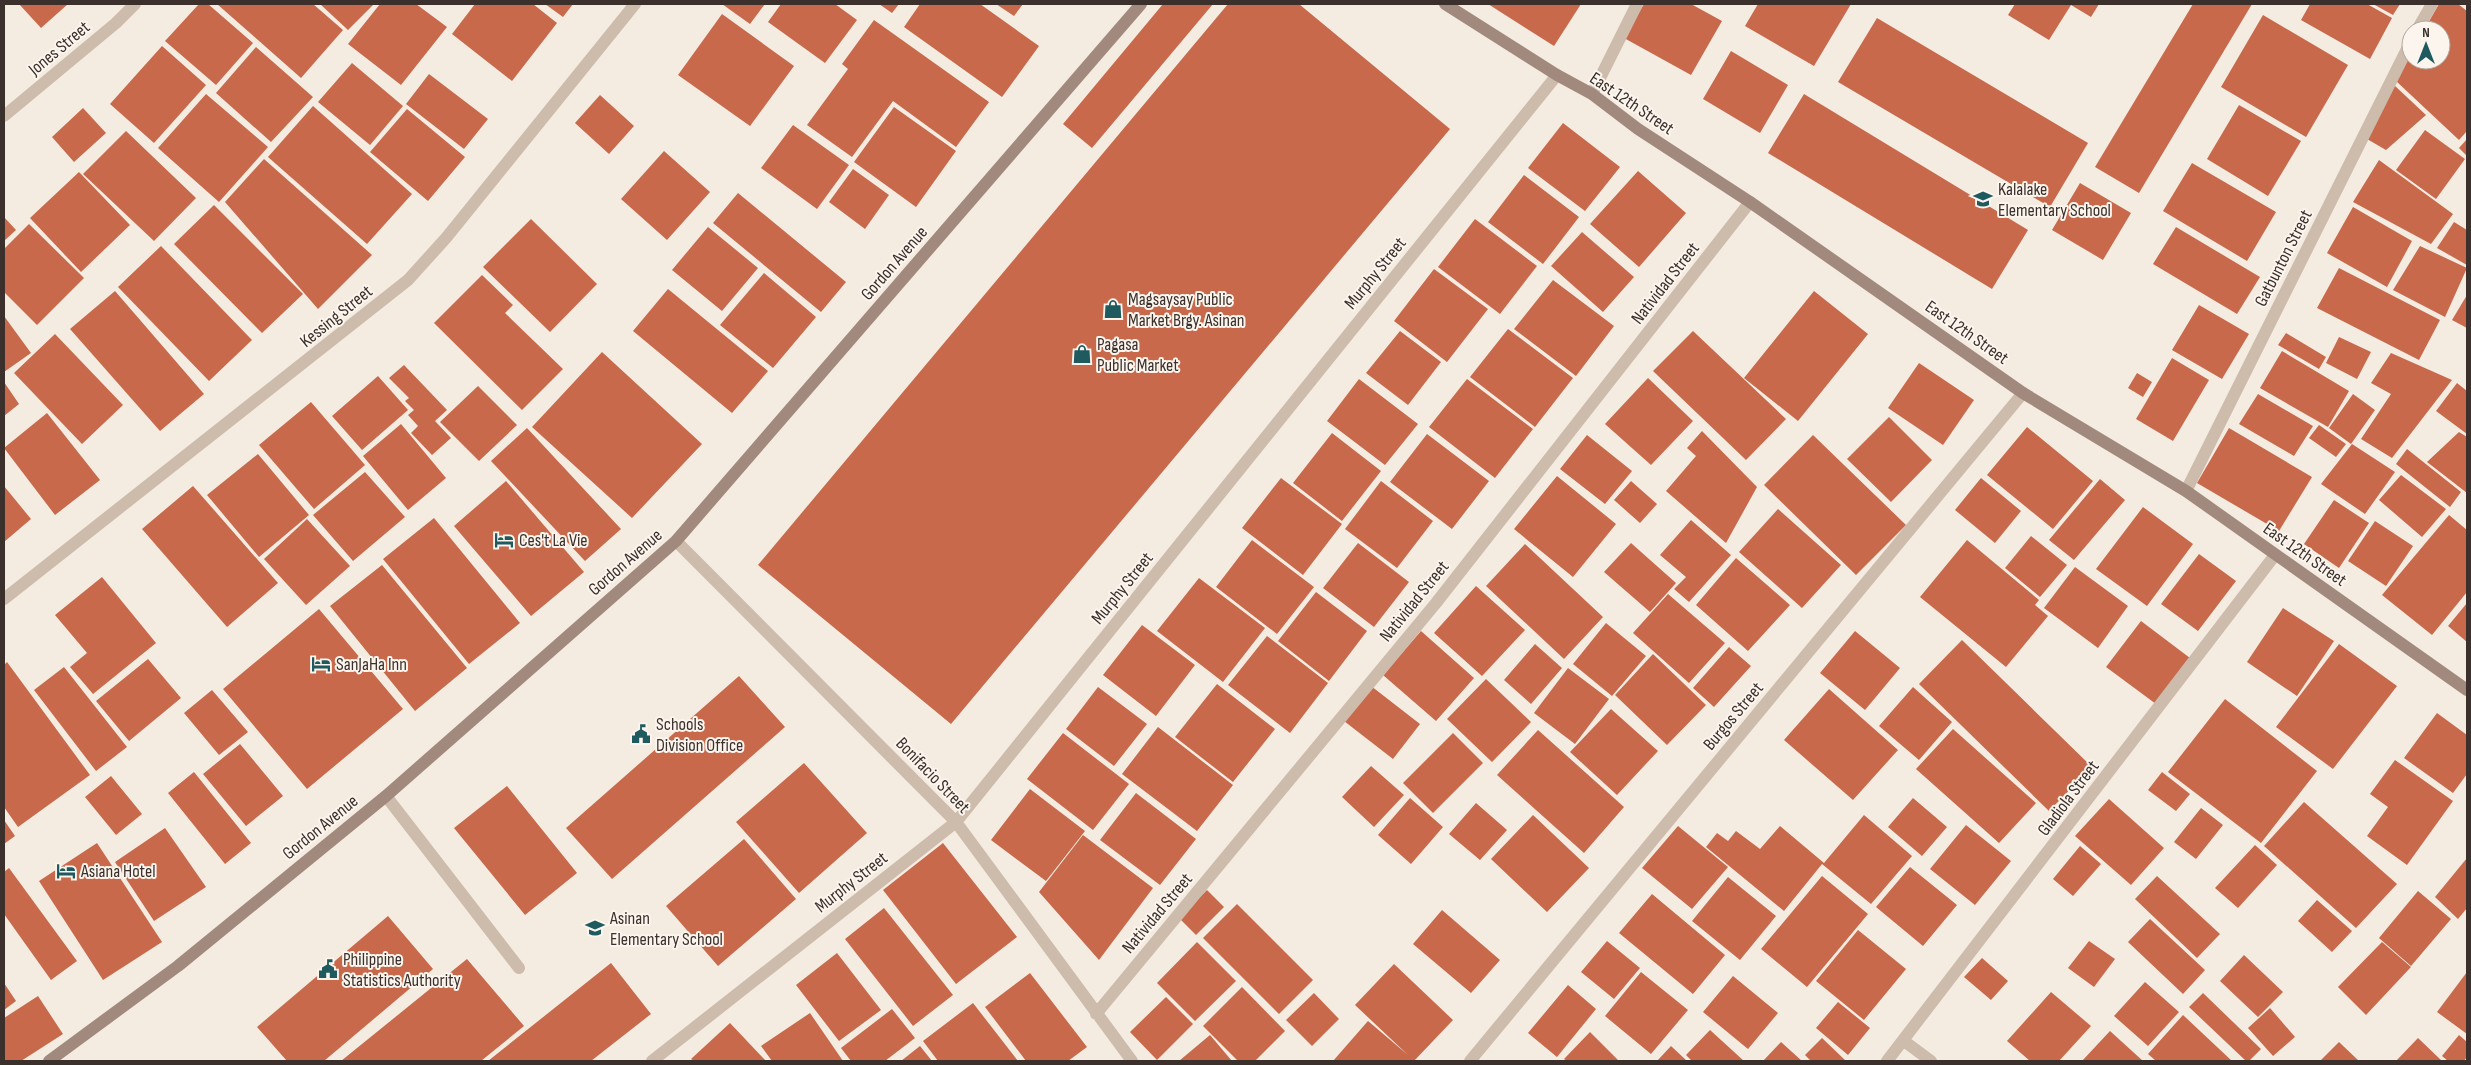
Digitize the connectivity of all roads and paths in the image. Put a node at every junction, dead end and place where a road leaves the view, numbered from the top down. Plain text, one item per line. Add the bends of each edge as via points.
1 (135, 4) edge
2 (635, 4) edge
3 (1141, 4) edge
4 (1446, 4) edge
5 (1638, 4) edge
6 (2432, 4) edge
7 (2423, 20) edge
8 (2401, 61) edge
9 (1557, 75) junction
10 (1592, 94) junction
11 (4, 116) edge
12 (1750, 202) junction
13 (2023, 393) junction
14 (2186, 491) junction
15 (676, 542) junction
16 (2275, 555) junction
17 (4, 600) edge
18 (2467, 690) edge
19 (386, 796) junction
20 (956, 822) junction
21 (519, 968) dead end
22 (1096, 1014) junction
23 (1904, 1041) junction
24 (1127, 1060) edge
25 (49, 1061) edge
26 (652, 1061) edge
27 (1470, 1061) edge
28 (1887, 1061) edge
29 (1931, 1061) edge

1 - 11 street, Jones Street
2 - 17 street, Kessing Street via 446,238 408,280
3 - 15 main road, Gordon Avenue
4 - 9 main road, East 12th Street
5 - 10 street
6 - 7 street
8 - 14 street, Gatbunton Street
9 - 10 main road, East 12th Street
9 - 20 street, Murphy Street
10 - 12 main road, East 12th Street via 1638,130
12 - 13 main road, East 12th Street
12 - 22 street, Natividad Street via 1436,603
13 - 14 main road, East 12th Street
13 - 27 street, Burgos Street
14 - 16 main road, East 12th Street
15 - 19 main road, Gordon Avenue
15 - 20 street, Bonifacio Street
16 - 18 main road, East 12th Street
16 - 23 street, Gladiola Street
19 - 21 street
19 - 25 main road, Gordon Avenue via 178,966
20 - 22 street, Bonifacio Street
20 - 26 street, Murphy Street
22 - 24 street, Bonifacio Street
23 - 28 street, Gladiola Street
23 - 29 street

